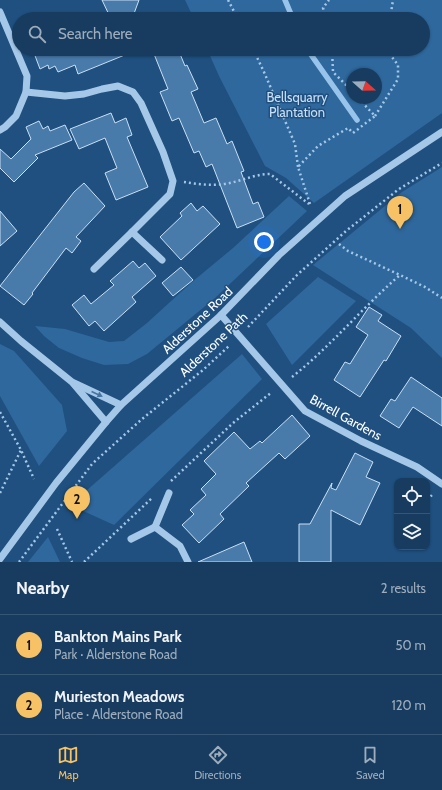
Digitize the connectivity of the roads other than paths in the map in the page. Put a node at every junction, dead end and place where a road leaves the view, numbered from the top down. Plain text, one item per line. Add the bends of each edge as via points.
1 (0, 12) edge
2 (12, 42) edge
3 (18, 56) edge
4 (26, 92) junction
5 (0, 130) edge
6 (442, 132) edge
7 (132, 232) junction
8 (162, 260) dead end
9 (94, 268) dead end
10 (221, 315) junction
11 (0, 322) edge
12 (72, 382) junction
13 (121, 405) junction
14 (106, 422) junction
15 (442, 484) edge
16 (168, 494) dead end
17 (155, 527) junction
18 (131, 539) dead end
19 (0, 558) edge
20 (188, 562) edge

1 - 2 street
3 - 4 street via 26,76
4 - 5 street via 16,116
4 - 7 street via 65,96 118,86 133,92 141,103 160,145 173,181 170,194
6 - 10 street, Alderstone Road via 345,196 279,255
7 - 8 street
7 - 9 street
10 - 13 street, Alderstone Road
10 - 15 street, Birrell Gardens via 305,411 417,467
11 - 12 street
12 -> 13 street
12 - 14 street
13 - 14 street, Alderstone Road
14 - 19 street, Alderstone Road
16 - 17 street
17 - 18 street
17 - 20 street via 180,546

